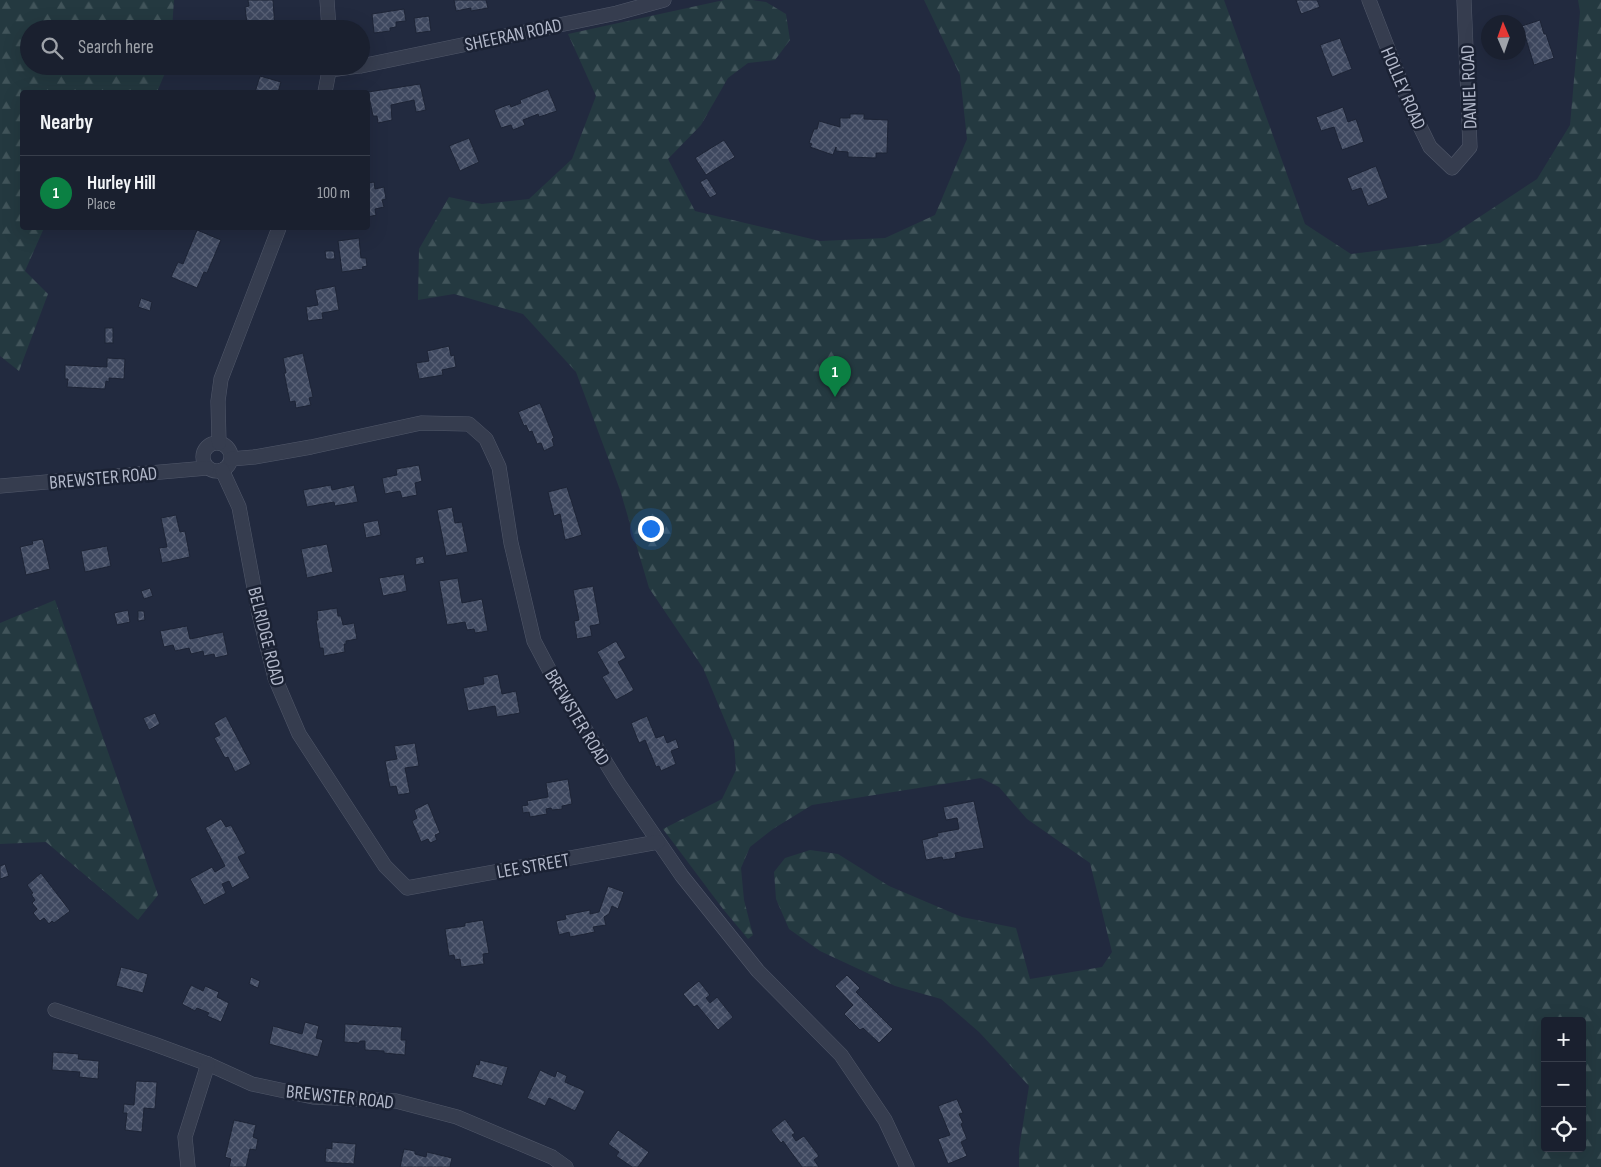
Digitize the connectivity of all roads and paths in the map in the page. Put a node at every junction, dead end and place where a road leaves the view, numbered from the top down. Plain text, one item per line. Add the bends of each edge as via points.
1 (326, 0) edge
2 (664, 0) edge
3 (1368, 0) edge
4 (1464, 0) edge
5 (328, 20) edge
6 (370, 64) edge
7 (329, 75) edge
8 (325, 90) edge
9 (1452, 168) joint
10 (278, 230) edge
11 (219, 442) junction
12 (231, 459) junction
13 (206, 468) junction
14 (222, 470) junction
15 (0, 486) edge
16 (658, 842) junction
17 (407, 888) joint
18 (55, 1010) dead end
19 (208, 1064) junction
20 (188, 1167) edge
21 (566, 1167) edge
22 (907, 1167) edge

1 - 5 street
2 - 6 street, SHEERAN ROAD via 617,13
3 - 9 street, HOLLEY ROAD via 1418,124 1430,146
4 - 9 street, DANIEL ROAD via 1470,147
7 - 8 street
10 - 11 street via 222,379 218,401
11 - 12 street via 227,446
11 - 13 street via 207,446 203,452 202,461
12 - 14 street
12 - 16 street, BREWSTER ROAD via 301,449 421,424 469,424 486,439 499,467 511,543 534,641 563,694
13 - 14 street
13 - 15 street, BREWSTER ROAD
14 - 17 street, BELRIDGE ROAD via 239,507 275,678 299,734 385,866
16 - 17 street, LEE STREET
16 - 22 street, BREWSTER ROAD via 758,971 841,1055 885,1120
18 - 19 street, BREWSTER ROAD
19 - 20 street via 185,1137
19 - 21 street, BREWSTER ROAD via 252,1084 313,1097 396,1101 457,1117 552,1157

